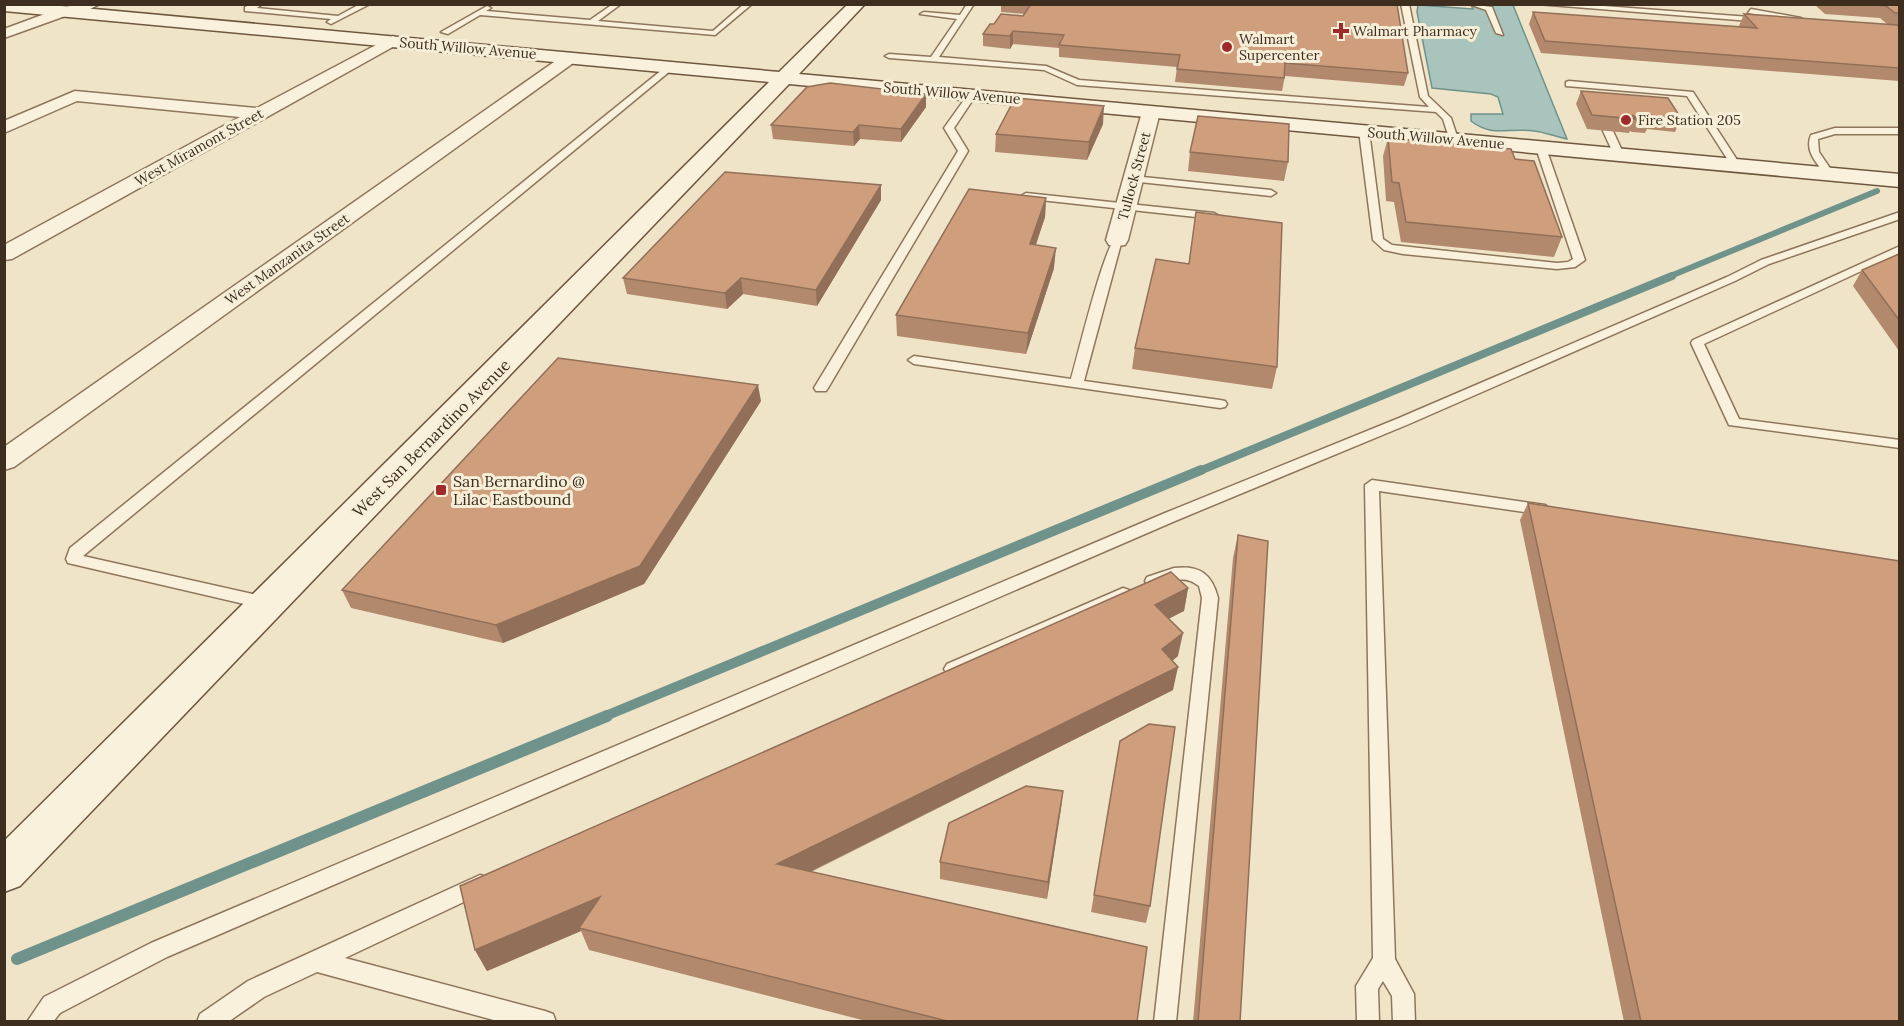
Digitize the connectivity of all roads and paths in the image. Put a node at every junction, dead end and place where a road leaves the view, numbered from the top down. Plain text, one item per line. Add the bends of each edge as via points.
1 (93, 4) edge
2 (260, 4) edge
3 (367, 4) edge
4 (492, 4) edge
5 (618, 4) edge
6 (749, 4) edge
7 (857, 4) edge
8 (971, 4) edge
9 (1405, 4) edge
10 (1472, 4) edge
11 (1540, 4) edge
12 (1658, 4) edge
13 (4, 6) edge
14 (70, 12) junction
15 (478, 13) junction
16 (924, 14) dead end
17 (962, 17) junction
18 (340, 18) junction
19 (331, 22) dead end
20 (592, 22) junction
21 (445, 32) dead end
22 (1500, 33) dead end
23 (4, 34) edge
24 (393, 41) junction
25 (889, 56) dead end
26 (570, 58) junction
27 (933, 60) junction
28 (671, 67) junction
29 (786, 78) junction
30 (1569, 84) dead end
31 (972, 95) junction
32 (1439, 110) junction
33 (1151, 112) junction
34 (260, 114) junction
35 (4, 128) edge
36 (1608, 131) edge
37 (1899, 131) edge
38 (1364, 132) junction
39 (1453, 140) junction
40 (1541, 148) junction
41 (1619, 155) junction
42 (1736, 166) junction
43 (1829, 174) junction
44 (1133, 179) junction
45 (1899, 181) edge
46 (1271, 193) dead end
47 (1012, 195) edge
48 (1126, 207) junction
49 (1899, 215) edge
50 (1226, 218) edge
51 (1117, 240) joint
52 (1899, 249) edge
53 (4, 254) edge
54 (914, 360) dead end
55 (1077, 382) junction
56 (821, 388) dead end
57 (1220, 404) dead end
58 (1899, 444) edge
59 (4, 460) edge
60 (1559, 512) edge
61 (269, 603) junction
62 (932, 678) edge
63 (4, 872) edge
64 (500, 875) edge
65 (316, 961) junction
66 (1384, 962) junction
67 (38, 1022) edge
68 (208, 1022) edge
69 (545, 1022) edge
70 (1166, 1022) edge
71 (1368, 1022) edge
72 (1404, 1022) edge

1 - 14 street
2 - 18 lane via 248,9
3 - 18 lane
4 - 15 lane
5 - 20 lane
6 - 20 lane via 715,33
7 - 29 street, West San Bernardino Avenue
8 - 17 lane
9 - 32 lane via 1424,97
10 - 22 lane via 1490,9
11 - 12 lane via 1815,23 1753,11
13 - 14 street, South Willow Avenue
14 - 23 street
14 - 24 street, South Willow Avenue
15 - 20 lane
15 - 21 lane
16 - 17 lane
17 - 27 lane
18 - 19 lane
24 - 26 street, South Willow Avenue
24 - 34 street, West Miramont Street
25 - 27 lane
26 - 28 street, South Willow Avenue
26 - 59 street, West Manzanita Street
27 - 32 lane via 1046,68 1077,82
28 - 29 street, South Willow Avenue
28 - 61 lane via 76,552 74,559
29 - 31 street, South Willow Avenue
29 - 61 street, West San Bernardino Avenue
30 - 42 lane via 1690,94
31 - 33 street, South Willow Avenue
31 - 56 lane via 950,128 963,152
32 - 39 lane via 1448,118
33 - 38 street, South Willow Avenue
33 - 44 street, Tullock Street
34 - 35 street via 75,96
34 - 53 street, West Miramont Street
36 - 41 lane
37 - 43 lane via 1835,131 1814,137 1814,152
38 - 39 street, South Willow Avenue
38 - 40 lane via 1378,240 1383,245 1403,251 1571,265 1579,257
39 - 40 street, South Willow Avenue
40 - 41 street, South Willow Avenue
41 - 42 street, South Willow Avenue
42 - 43 street, South Willow Avenue
43 - 45 street, South Willow Avenue
44 - 46 lane
44 - 48 street, Tullock Street
47 - 48 lane
48 - 50 lane
48 - 51 street, Tullock Street
49 - 67 lane via 1765,262 1404,421 1170,516 159,950 52,1005
51 - 55 lane
52 - 58 lane via 1697,343 1734,422
54 - 55 lane
55 - 57 lane
60 - 66 lane via 1372,485
61 - 63 street, West San Bernardino Avenue
62 - 70 lane via 1176,572 1192,573 1206,583 1210,598
64 - 65 lane
65 - 68 lane via 256,988
65 - 69 lane
66 - 71 lane via 1367,986
66 - 72 lane via 1403,994

